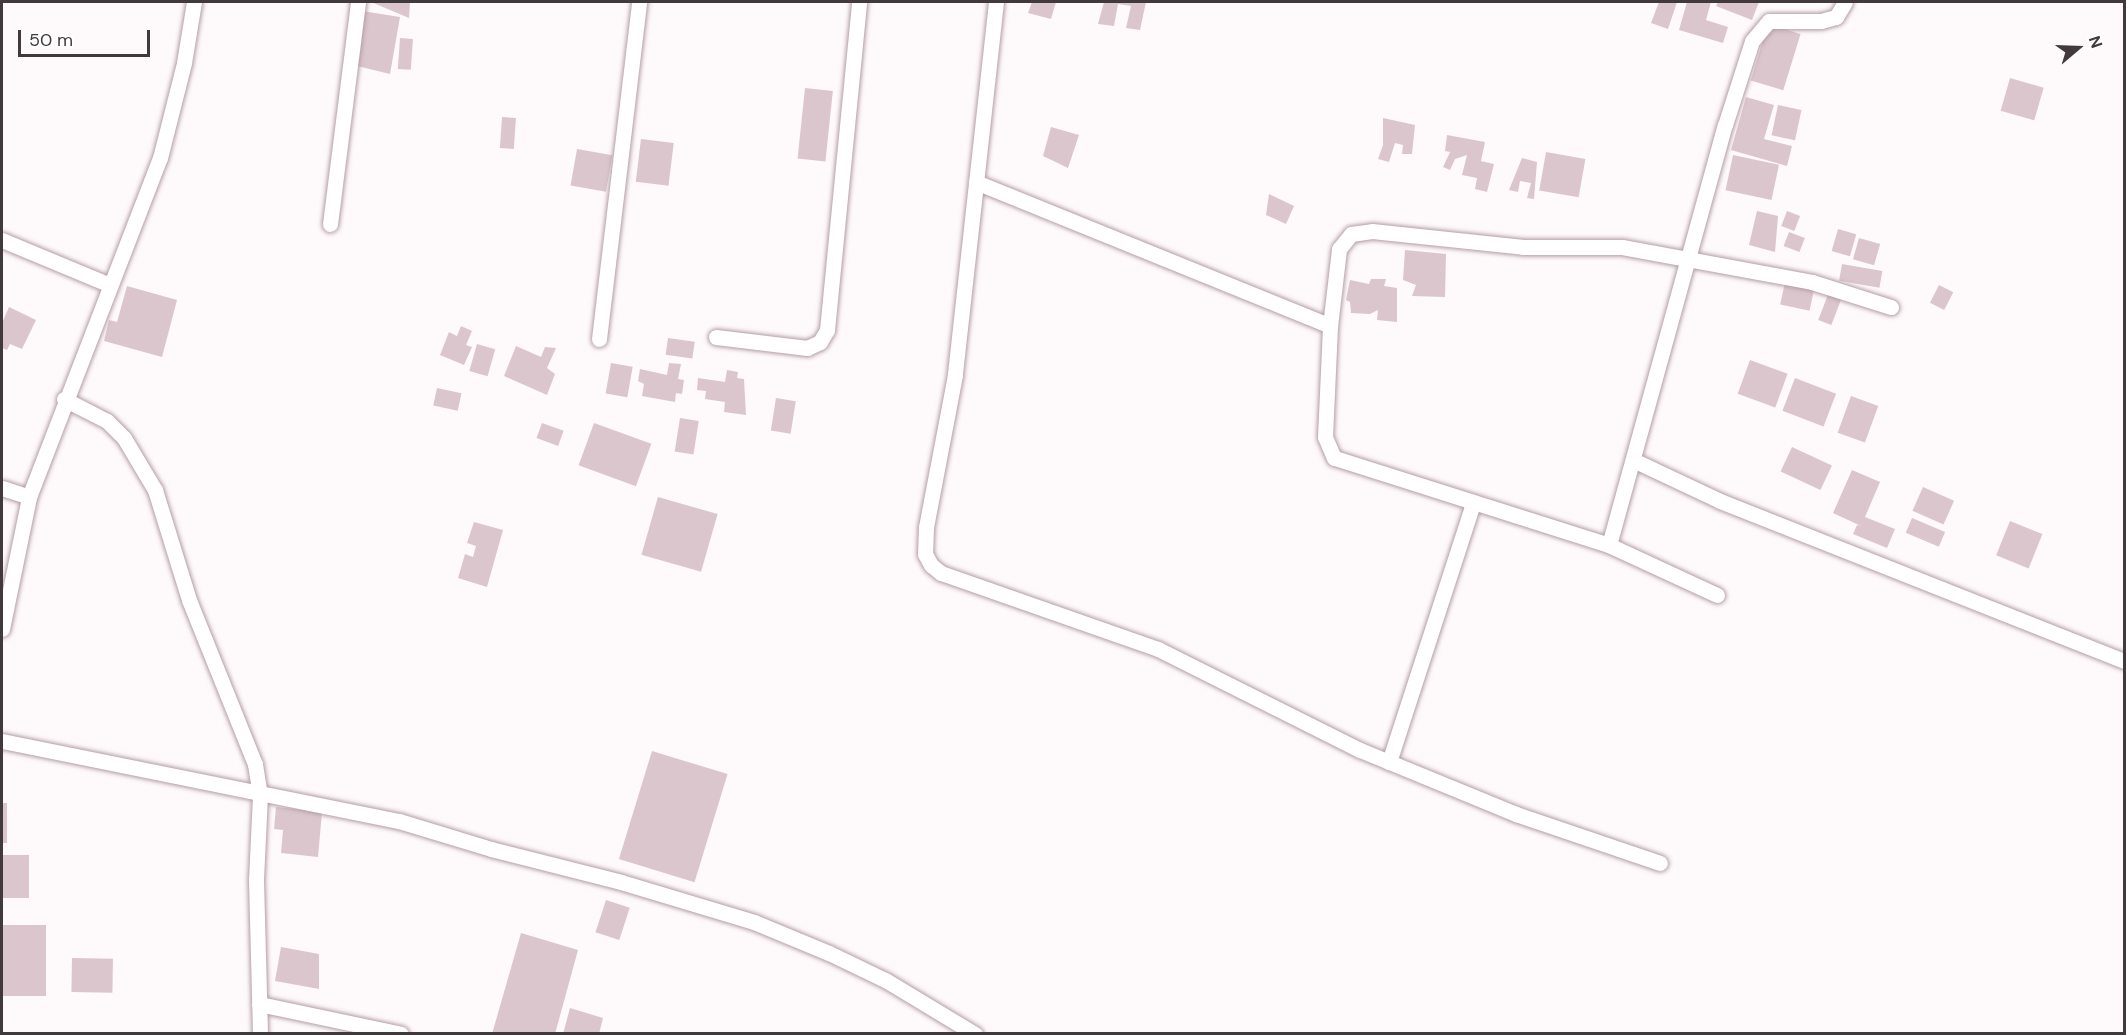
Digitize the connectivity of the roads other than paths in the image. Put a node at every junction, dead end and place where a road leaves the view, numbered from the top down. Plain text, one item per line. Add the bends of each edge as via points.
1 (194, 2) edge
2 (358, 2) edge
3 (639, 2) edge
4 (859, 2) edge
5 (996, 2) edge
6 (1845, 2) edge
7 (976, 182) junction
8 (330, 224) dead end
9 (2, 240) edge
10 (1690, 259) junction
11 (110, 285) junction
12 (1891, 308) dead end
13 (1330, 326) junction
14 (716, 337) dead end
15 (599, 339) dead end
16 (64, 399) junction
17 (1633, 460) junction
18 (2, 488) edge
19 (29, 497) junction
20 (1473, 503) junction
21 (1609, 545) junction
22 (1717, 595) dead end
23 (2, 629) edge
24 (2124, 661) edge
25 (2, 741) edge
26 (1389, 762) junction
27 (260, 795) junction
28 (1660, 863) dead end
29 (259, 1004) junction
30 (260, 1034) edge
31 (401, 1034) edge
32 (975, 1034) edge

1 - 11 street via 184,63 160,158
2 - 8 street
3 - 15 street
4 - 14 street via 827,330 820,342 807,348
5 - 7 street
6 - 10 street via 1836,17 1821,21 1769,21 1752,41
7 - 13 street
7 - 26 street via 955,375 926,527 925,554 931,565 941,573 1158,649
9 - 11 street
10 - 12 street via 1812,282
10 - 13 street via 1622,247 1523,248 1372,231 1351,234 1339,249
10 - 17 street
11 - 16 street
13 - 20 street via 1325,437 1334,458
16 - 19 street
16 - 27 street via 107,421 124,438 155,490 189,600 245,734
17 - 21 street
17 - 24 street via 1720,501
18 - 19 street
19 - 23 street
20 - 21 street
20 - 26 street
21 - 22 street
25 - 27 street
26 - 28 street via 1516,814
27 - 29 street via 256,880
27 - 32 street via 399,820 754,922 887,981
29 - 30 street
29 - 31 street

